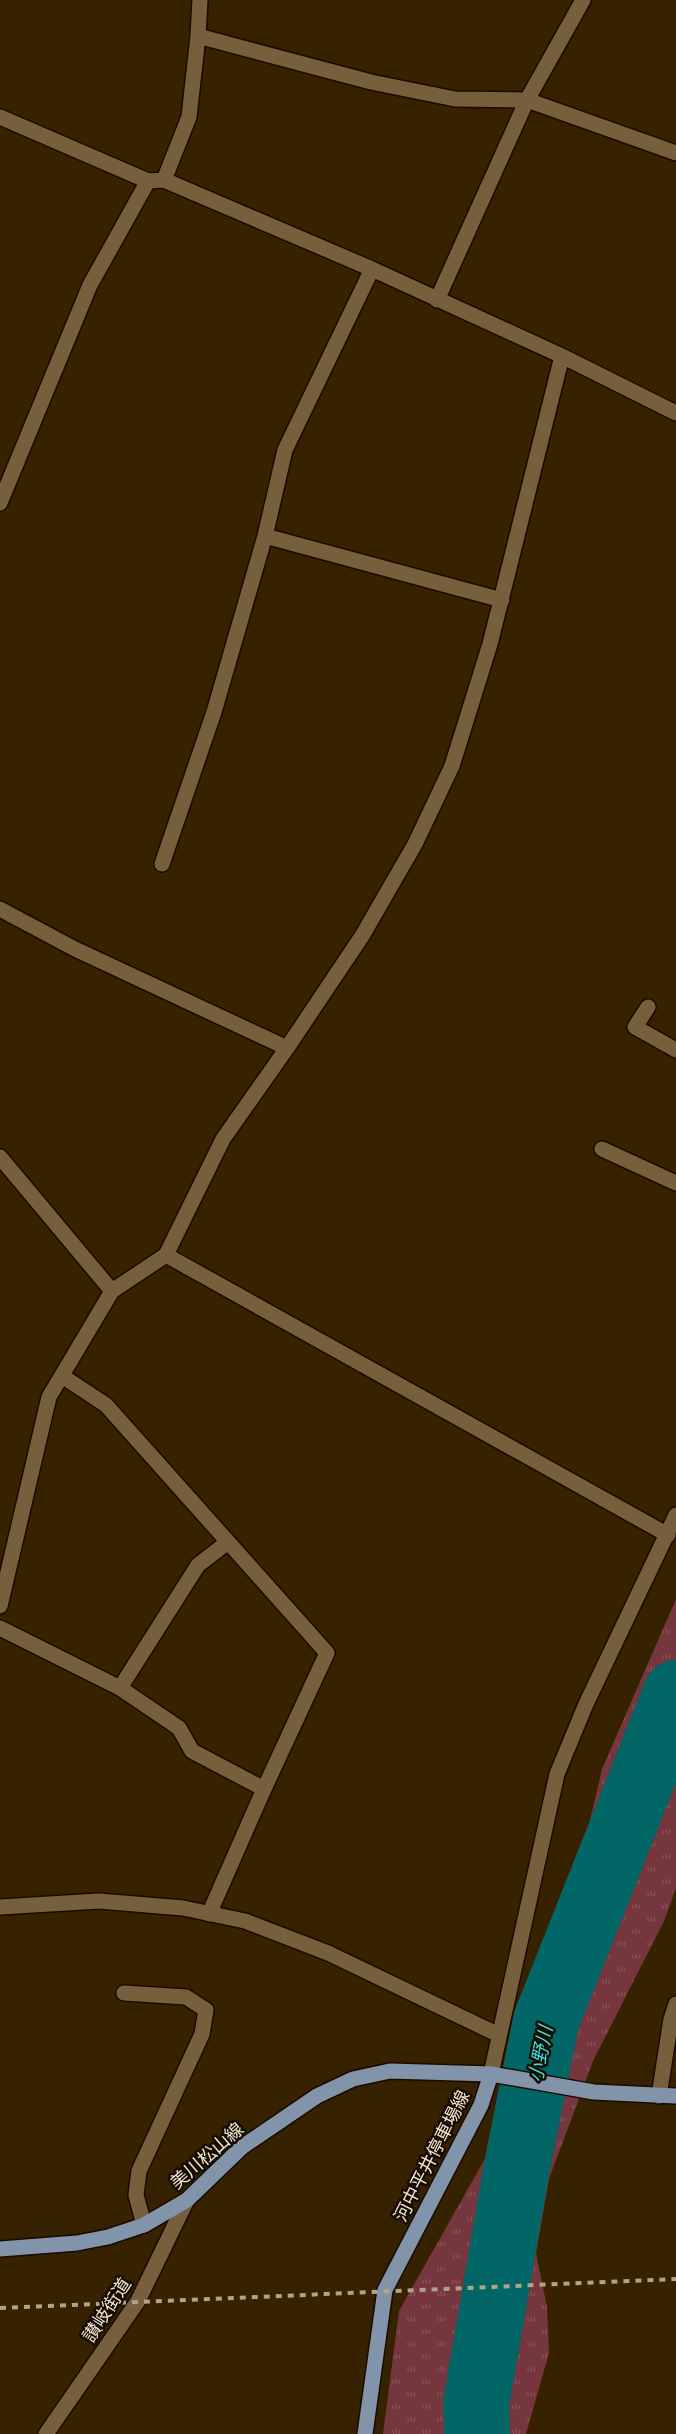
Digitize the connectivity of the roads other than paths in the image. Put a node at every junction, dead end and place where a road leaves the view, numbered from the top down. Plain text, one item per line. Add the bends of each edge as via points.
1 (200, 0) edge
2 (583, 0) edge
3 (198, 36) junction
4 (527, 100) junction
5 (0, 117) edge
6 (676, 153) edge
7 (164, 180) junction
8 (148, 181) junction
9 (372, 269) junction
10 (437, 300) junction
11 (562, 356) junction
12 (676, 413) edge
13 (0, 503) edge
14 (265, 536) junction
15 (502, 600) junction
16 (162, 864) dead end
17 (0, 909) edge
18 (648, 1007) dead end
19 (287, 1048) junction
20 (676, 1050) edge
21 (602, 1149) dead end
22 (0, 1158) edge
23 (676, 1183) edge
24 (166, 1255) junction
25 (112, 1291) junction
26 (62, 1376) junction
27 (676, 1515) edge
28 (668, 1535) junction
29 (228, 1542) junction
30 (0, 1606) edge
31 (0, 1628) edge
32 (120, 1688) junction
33 (264, 1789) junction
34 (0, 1907) edge
35 (209, 1914) junction
36 (124, 1993) dead end
37 (676, 2004) edge
38 (499, 2034) junction
39 (498, 2076) junction
40 (659, 2096) junction
41 (676, 2096) edge
42 (188, 2200) junction
43 (144, 2225) junction
44 (0, 2249) edge
45 (46, 2434) edge
46 (365, 2434) edge

1 - 3 street
2 - 4 street
3 - 4 street via 371,82 446,97
3 - 7 street via 189,117
4 - 6 street
4 - 10 street
5 - 8 street
7 - 8 street
7 - 9 street
8 - 13 street via 90,285
9 - 10 street
9 - 14 street via 285,450
10 - 11 street
11 - 12 street
11 - 15 street
14 - 15 street
14 - 16 street via 214,712
15 - 19 street via 452,766 415,844 362,936
17 - 19 street
18 - 20 street via 635,1027
19 - 24 street via 223,1139
21 - 23 street
22 - 25 street
24 - 25 street
24 - 28 street
25 - 26 street
26 - 29 street via 106,1405
26 - 30 street via 49,1397
27 - 28 street
28 - 38 street via 586,1704 557,1774
29 - 32 street via 198,1565
29 - 33 street via 328,1653
31 - 32 street
32 - 33 street via 179,1728 192,1751
33 - 35 street
34 - 35 street via 99,1901 182,1908
35 - 38 street via 245,1921 328,1953
36 - 43 street via 186,1997 206,2010 202,2034 139,2171 136,2195
37 - 40 street via 670,2019
38 - 39 street
39 - 40 main road via 594,2092
39 - 42 main road, 美川松山線 via 390,2071 353,2079 318,2096 242,2147
39 - 46 main road, 河中平井停車場線 via 385,2290
40 - 41 main road
42 - 43 main road, 美川松山線
42 - 45 street, 讃岐街道 via 138,2301
43 - 44 main road, 美川松山線 via 108,2238

